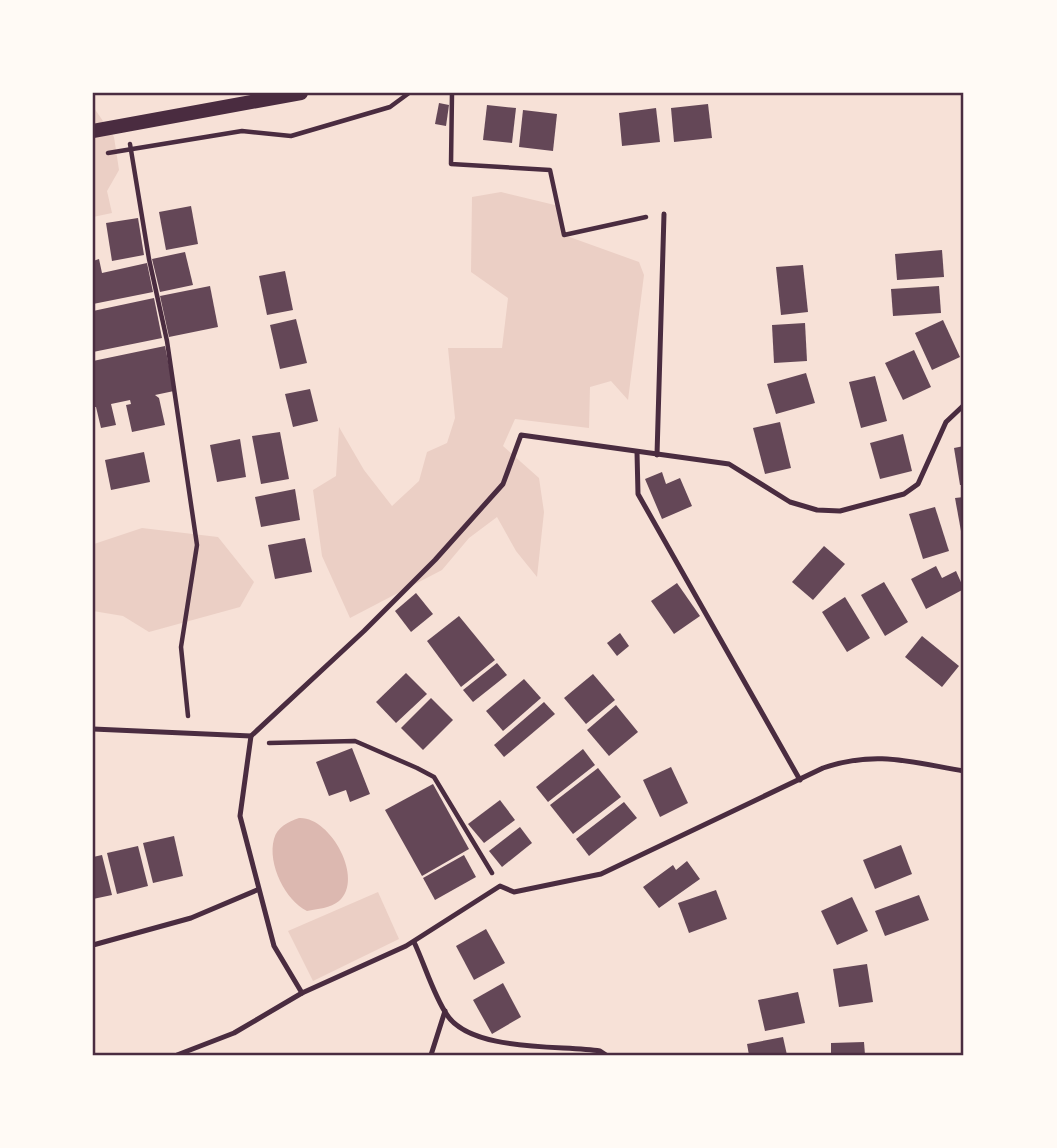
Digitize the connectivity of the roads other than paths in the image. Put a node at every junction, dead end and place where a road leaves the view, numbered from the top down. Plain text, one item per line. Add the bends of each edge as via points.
1 (301, 93) edge
2 (93, 131) edge
3 (664, 214) road end
4 (964, 405) edge
5 (637, 452) junction
6 (657, 455) junction
7 (93, 729) edge
8 (251, 736) junction
9 (964, 771) edge
10 (800, 780) junction
11 (257, 890) junction
12 (414, 942) junction
13 (93, 945) edge
14 (302, 993) junction
15 (444, 1011) junction
16 (177, 1055) edge
17 (431, 1055) edge
18 (606, 1055) edge

1 - 2 main road
3 - 6 lane
4 - 6 lane via 946,422 918,484 904,494 840,511 790,502 729,464
5 - 6 lane
5 - 8 lane via 521,435 503,484 435,560
5 - 10 lane via 638,494
7 - 8 lane
8 - 11 lane via 240,816
9 - 10 lane via 852,758
10 - 12 lane via 601,874 514,892 500,886
11 - 13 lane via 191,918
11 - 14 lane via 274,946
12 - 14 lane
12 - 15 lane
14 - 16 lane via 234,1033
15 - 17 lane
15 - 18 lane via 458,1027 480,1037

